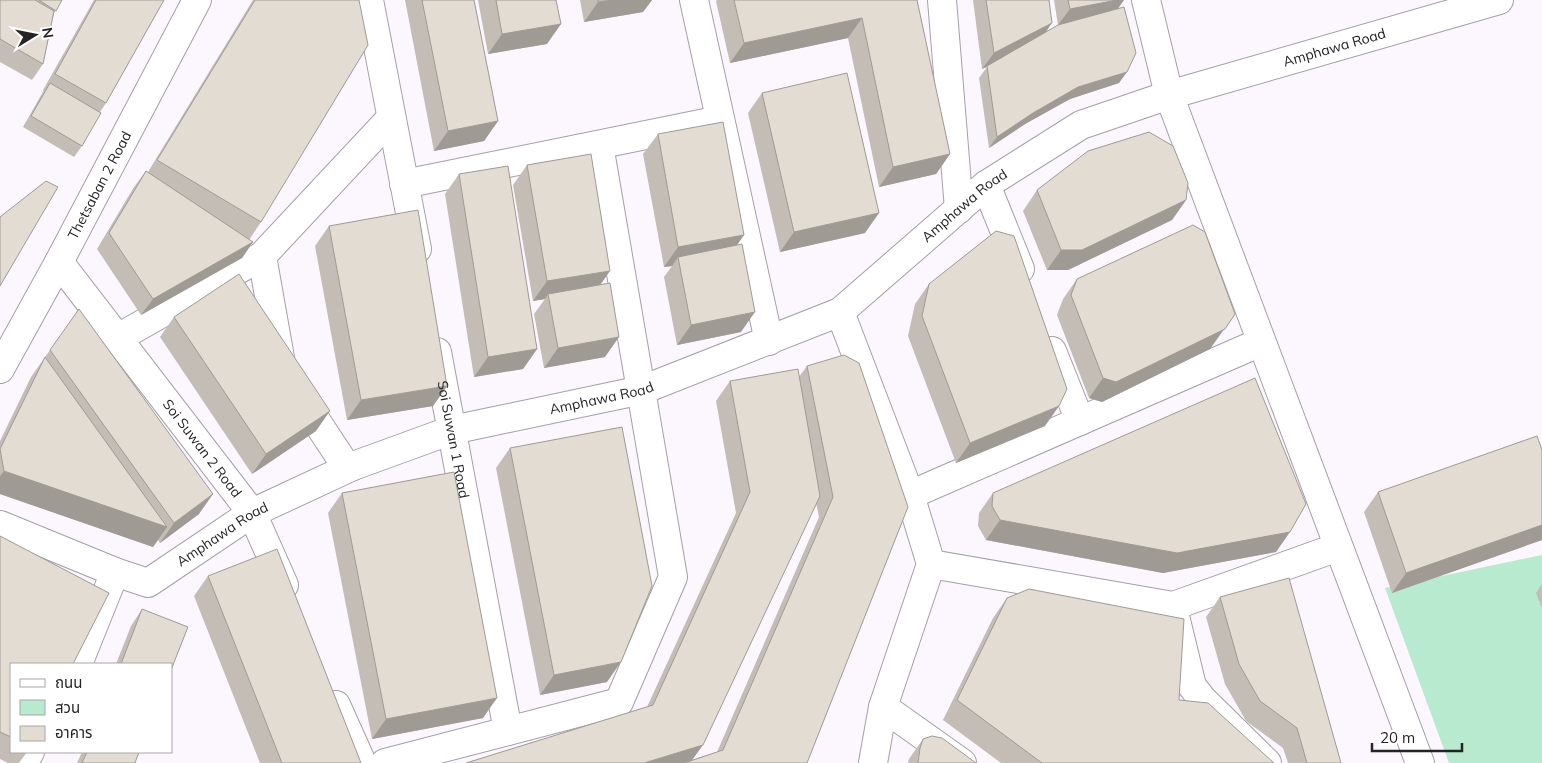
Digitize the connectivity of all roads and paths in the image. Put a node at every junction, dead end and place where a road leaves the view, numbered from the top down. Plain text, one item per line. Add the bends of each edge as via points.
1 (197, 0) edge
2 (368, 0) edge
3 (694, 0) edge
4 (942, 0) edge
5 (1146, 0) edge
6 (1499, 0) edge
7 (1415, 12) edge
8 (1169, 95) junction
9 (391, 118) junction
10 (720, 120) junction
11 (599, 146) junction
12 (404, 184) junction
13 (986, 185) junction
14 (959, 209) junction
15 (262, 256) junction
16 (59, 262) junction
17 (421, 269) edge
18 (1029, 294) edge
19 (840, 312) junction
20 (432, 326) edge
21 (1044, 330) edge
22 (118, 338) junction
23 (769, 340) junction
24 (1261, 342) junction
25 (0, 369) edge
26 (642, 390) junction
27 (1080, 421) junction
28 (452, 430) junction
29 (353, 466) junction
30 (910, 495) junction
31 (252, 514) junction
32 (0, 525) edge
33 (1338, 546) junction
34 (931, 564) junction
35 (116, 572) junction
36 (1173, 606) junction
37 (295, 612) edge
38 (78, 663) edge
39 (326, 683) edge
40 (883, 707) junction
41 (508, 731) junction
42 (362, 763) edge
43 (385, 763) edge
44 (873, 763) edge
45 (962, 763) edge
46 (1267, 763) edge
47 (1420, 763) edge

1 - 16 street, Thetsaban 2 Road
2 - 9 street
3 - 10 street
4 - 14 street
5 - 8 street
6 - 7 street, Amphawa Road
7 - 8 street, Amphawa Road
8 - 13 street, Amphawa Road via 1081,125
8 - 24 street
9 - 12 street
9 - 15 street
10 - 11 street
10 - 23 street
11 - 12 street
11 - 26 street
12 - 17 street
13 - 14 street, Amphawa Road
13 - 18 street
14 - 19 street, Amphawa Road
15 - 22 street
15 - 29 street via 282,369 344,463
16 - 22 street, Soi Suwan 2 Road
16 - 25 street, Thetsaban 2 Road
19 - 23 street, Amphawa Road
19 - 30 street
20 - 28 street, Soi Suwan 1 Road
21 - 27 street
22 - 31 street, Soi Suwan 2 Road
23 - 26 street, Amphawa Road
24 - 27 street
24 - 33 street
26 - 28 street, Amphawa Road
26 - 41 street via 673,577 619,702
27 - 30 street
28 - 29 street, Amphawa Road
28 - 41 street, Soi Suwan 1 Road
29 - 31 street, Amphawa Road
30 - 34 street
31 - 35 street, Amphawa Road via 148,583
31 - 37 street, Soi Suwan 2 Road
32 - 35 street, Amphawa Road
33 - 36 street
33 - 47 street
34 - 36 street
34 - 40 street
35 - 38 street
36 - 46 street via 1192,686
39 - 42 street
40 - 44 street
40 - 45 street
41 - 43 street

